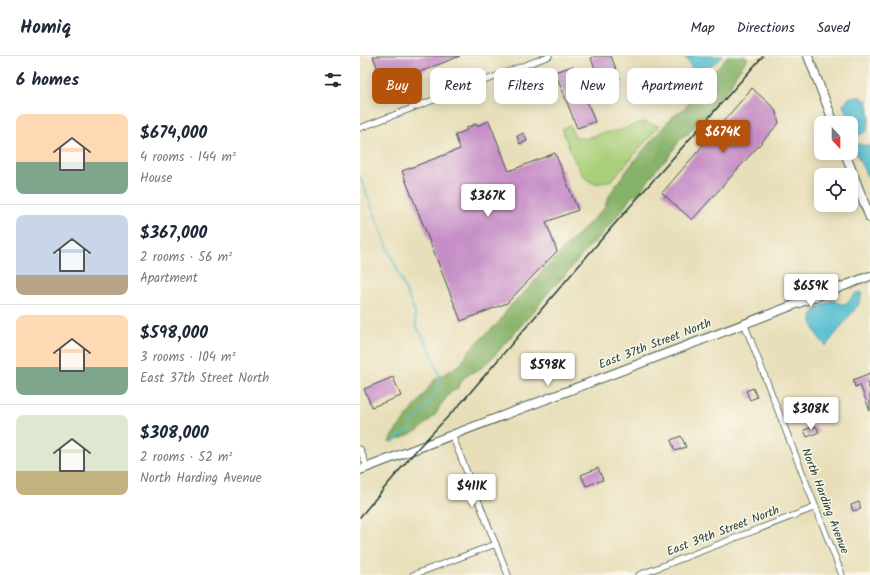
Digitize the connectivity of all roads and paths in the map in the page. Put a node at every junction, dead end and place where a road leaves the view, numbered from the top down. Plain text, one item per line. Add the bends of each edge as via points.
1 (550, 56) edge
2 (808, 56) edge
3 (831, 116) edge
4 (360, 128) edge
5 (848, 160) edge
6 (870, 218) edge
7 (870, 276) edge
8 (744, 323) junction
9 (452, 434) junction
10 (360, 449) edge
11 (364, 469) edge
12 (816, 507) junction
13 (496, 544) junction
14 (413, 575) edge
15 (508, 575) edge
16 (639, 575) edge
17 (842, 575) edge

1 - 4 street
2 - 3 main road
5 - 6 main road
7 - 8 main road, East 37th Street North
8 - 9 main road, East 37th Street North
8 - 12 street, North Harding Avenue
9 - 11 main road, East 37th Street North
9 - 13 street
10 - 11 street
12 - 16 street, East 39th Street North
12 - 17 street, North Harding Avenue
13 - 14 street
13 - 15 street

